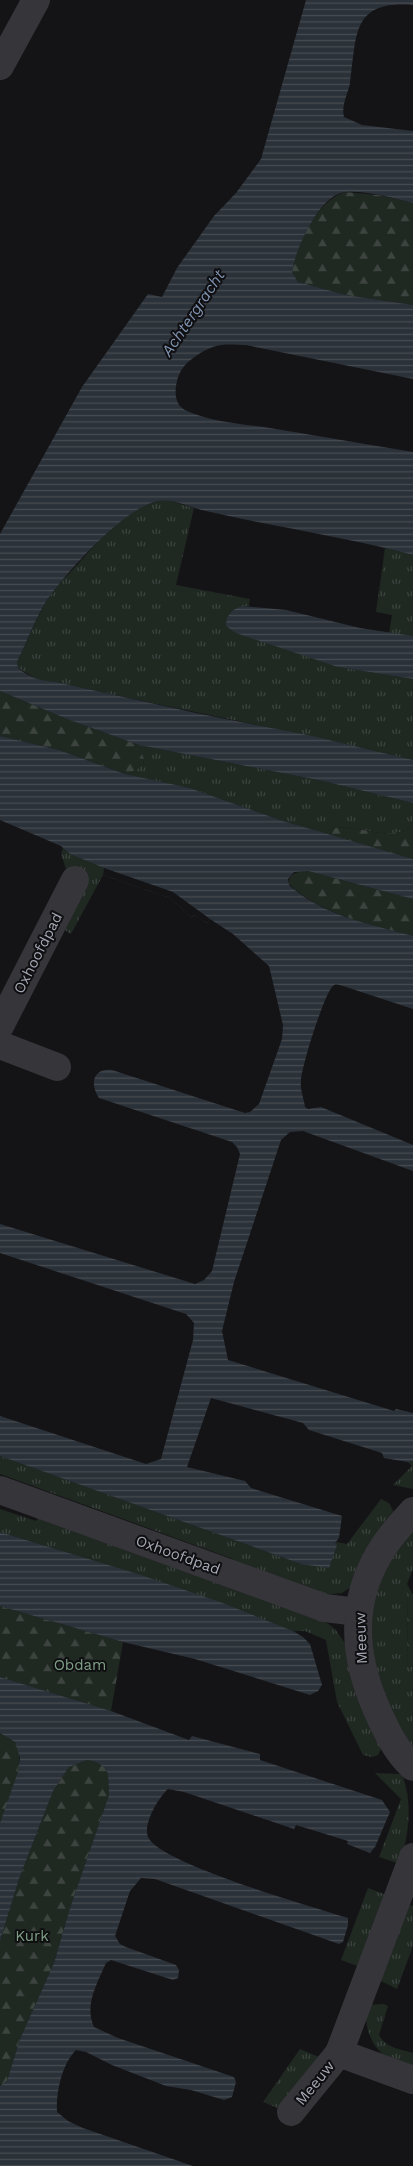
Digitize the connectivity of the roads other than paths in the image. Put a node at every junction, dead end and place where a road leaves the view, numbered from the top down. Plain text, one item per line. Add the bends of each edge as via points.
1 (36, 0) edge
2 (0, 66) edge
3 (75, 880) dead end
4 (0, 1026) edge
5 (0, 1045) edge
6 (57, 1067) dead end
7 (0, 1490) edge
8 (413, 1511) edge
9 (358, 1612) junction
10 (413, 1767) edge
11 (413, 1857) edge
12 (339, 2053) junction
13 (413, 2080) edge
14 (291, 2112) dead end

1 - 2 street
3 - 4 street, Oxhoofdpad
5 - 6 street
7 - 9 street, Oxhoofdpad via 326,1608
8 - 9 street, Meeuw via 384,1546 367,1577
9 - 10 street, Meeuw via 363,1674 385,1729 403,1759
11 - 12 street, Meeuw
12 - 13 street, Meeuw
12 - 14 street, Meeuw

